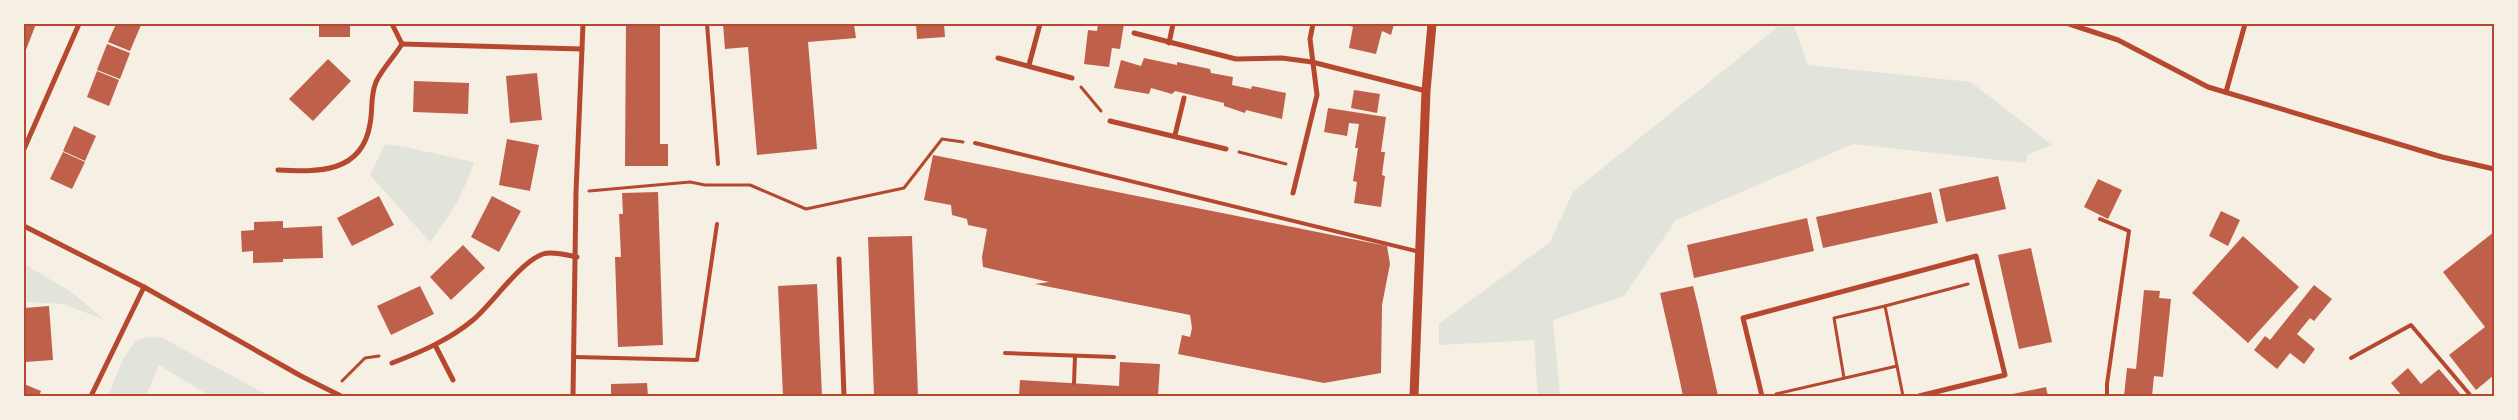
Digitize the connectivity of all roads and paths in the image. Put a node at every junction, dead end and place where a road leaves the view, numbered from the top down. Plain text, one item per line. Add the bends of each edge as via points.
1 (79, 24) edge
2 (392, 24) edge
3 (584, 24) edge
4 (707, 24) edge
5 (1040, 24) edge
6 (1173, 24) edge
7 (1313, 24) edge
8 (1432, 24) edge
9 (2069, 24) edge
10 (2245, 24) edge
11 (1134, 33) dead end
12 (1169, 43) junction
13 (402, 44) junction
14 (582, 49) junction
15 (998, 58) dead end
16 (1312, 62) junction
17 (1028, 65) junction
18 (1072, 78) joint
19 (1426, 91) junction
20 (2226, 92) junction
21 (1184, 98) dead end
22 (1110, 121) joint
23 (1175, 135) junction
24 (975, 143) joint
25 (24, 149) edge
26 (1226, 149) joint
27 (718, 164) dead end
28 (1298, 167) junction
29 (2494, 169) edge
30 (278, 170) dead end
31 (576, 192) junction
32 (1293, 193) dead end
33 (2100, 219) dead end
34 (717, 224) dead end
35 (24, 226) edge
36 (1420, 252) junction
37 (577, 257) junction
38 (839, 258) dead end
39 (1982, 281) junction
40 (144, 287) junction
41 (1886, 306) junction
42 (434, 345) junction
43 (1005, 353) dead end
44 (1076, 356) junction
45 (575, 357) junction
46 (365, 358) dead end
47 (1114, 358) dead end
48 (2351, 358) dead end
49 (392, 363) dead end
50 (1897, 366) junction
51 (1844, 378) junction
52 (453, 380) dead end
53 (1074, 383) dead end
54 (331, 392) junction
55 (1774, 394) dead end
56 (91, 396) edge
57 (341, 396) edge
58 (573, 396) edge
59 (844, 396) edge
60 (1414, 396) edge
61 (1762, 396) edge
62 (1903, 396) edge
63 (1919, 396) edge
64 (2107, 396) edge
65 (2471, 396) edge

1 - 25 street
2 - 13 street
3 - 14 street
4 - 27 lane
5 - 17 street
6 - 12 street
7 - 16 street via 1310,38
8 - 19 street
9 - 20 street via 2118,40 2208,87
10 - 20 street
11 - 12 street
12 - 16 street via 1236,59 1282,58
13 - 14 street
13 - 30 street via 376,82 370,124 356,154 342,165 326,171
14 - 31 street
15 - 17 street
16 - 19 street
16 - 28 street via 1317,96
17 - 18 street
18 - 22 path
19 - 36 street
20 - 29 street via 2442,157
21 - 23 street
22 - 23 street
23 - 26 street
24 - 31 path via 942,139 904,188 806,209 750,185 690,182
24 - 36 lane
26 - 28 path
28 - 32 street
31 - 37 street
33 - 64 lane via 2129,231
34 - 45 lane via 697,360
35 - 40 street
36 - 60 street
37 - 42 street via 544,253 531,260 472,321
37 - 45 street
38 - 59 street
39 - 41 path
39 - 61 street via 1976,256 1743,318
39 - 63 street via 2005,375
40 - 54 street
40 - 56 street
41 - 50 path
41 - 51 path via 1834,318
42 - 49 street
42 - 52 street
43 - 44 lane
44 - 47 lane
44 - 53 lane
45 - 58 street
46 - 54 path
48 - 65 lane via 2411,325
50 - 51 path
50 - 62 path
51 - 55 path
54 - 57 street

